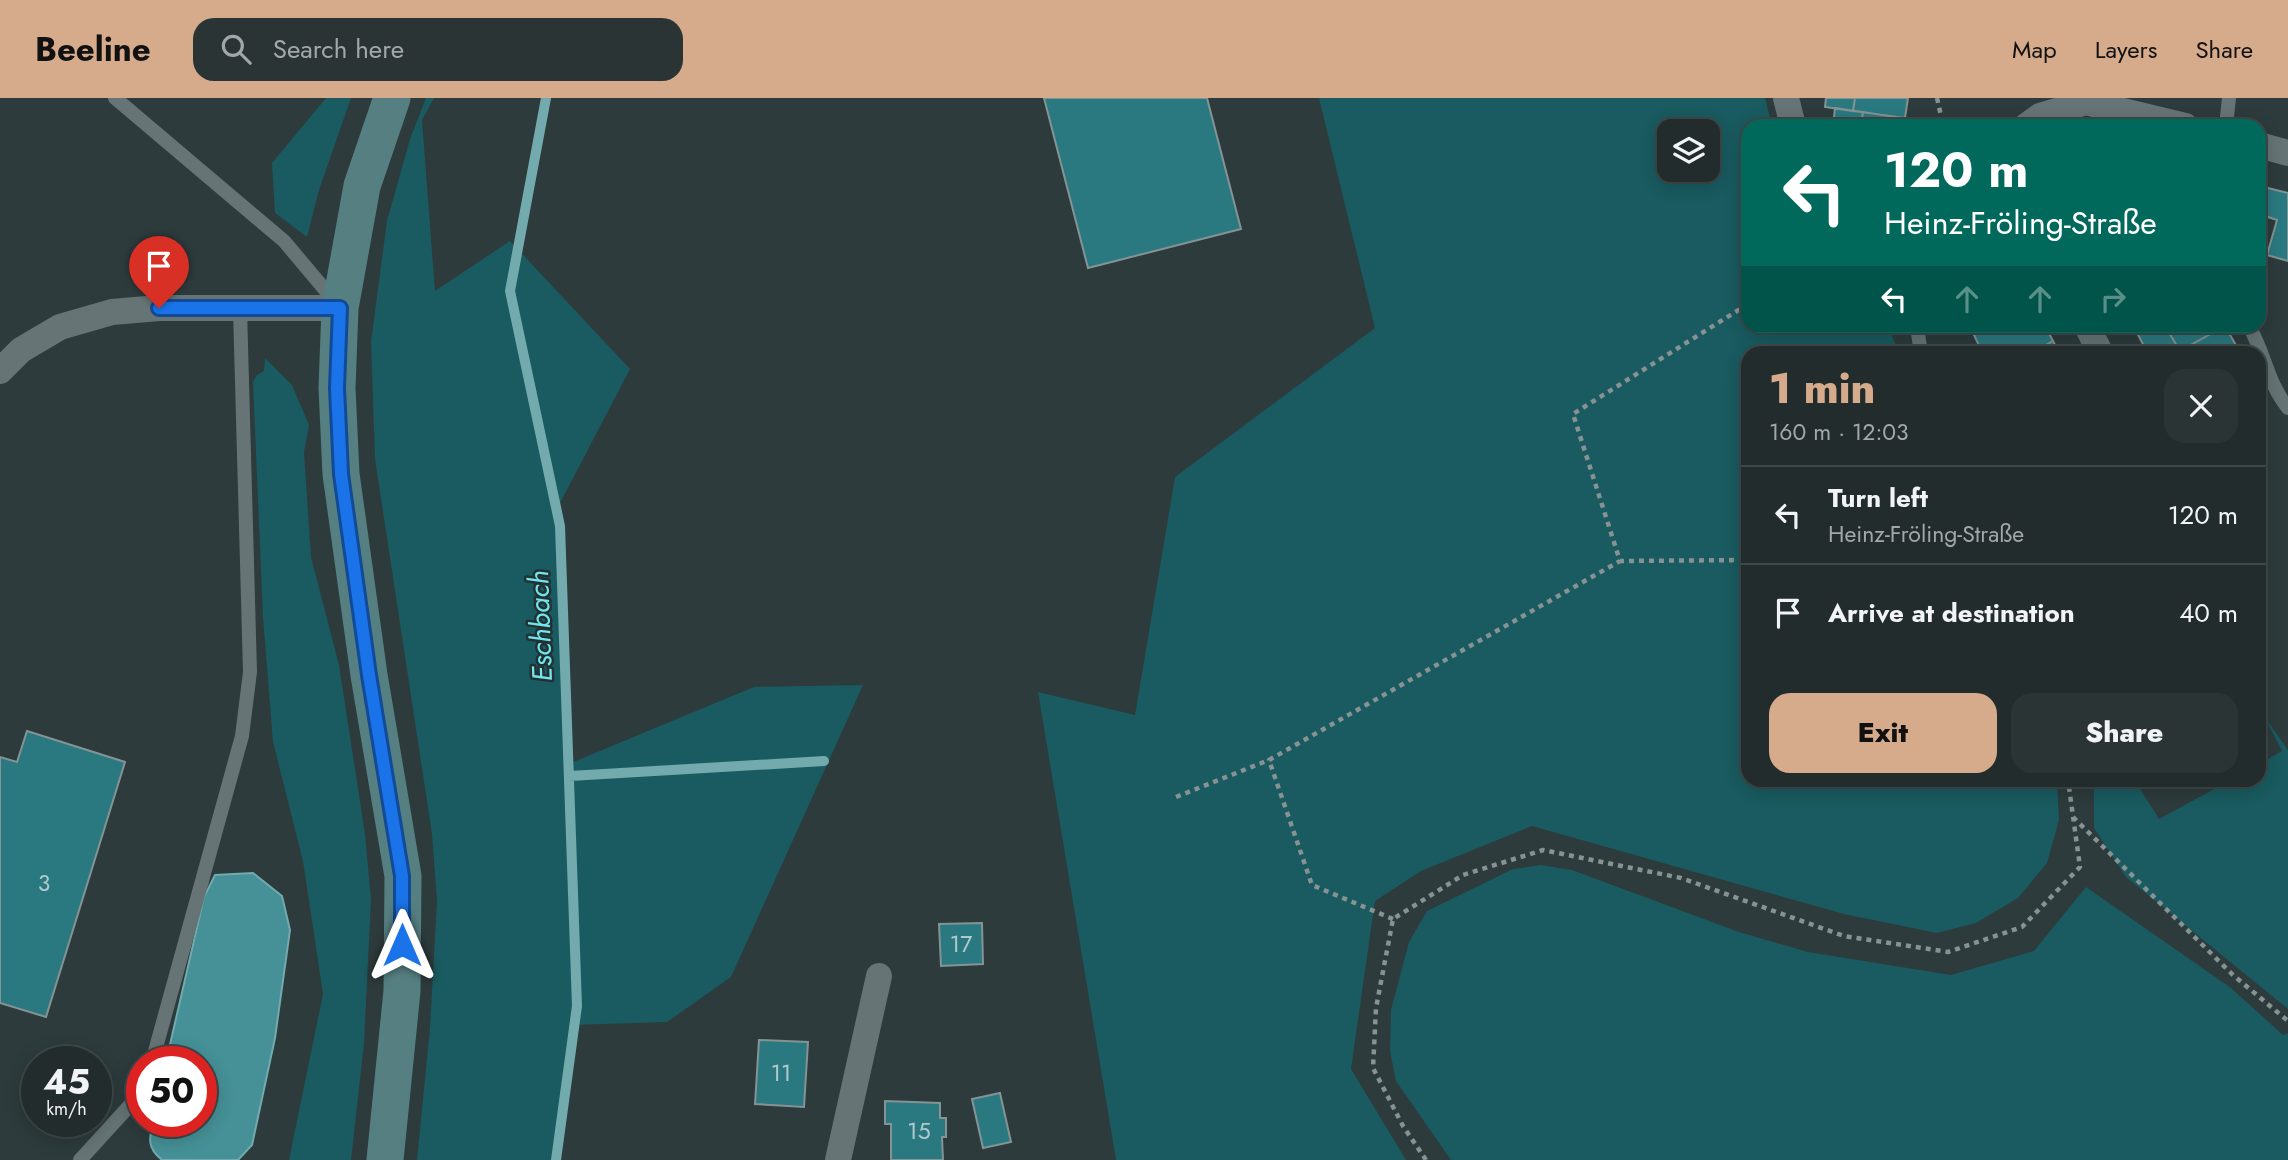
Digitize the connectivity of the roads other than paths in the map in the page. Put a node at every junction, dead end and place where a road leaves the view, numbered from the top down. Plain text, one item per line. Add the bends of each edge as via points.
1 (115, 98) edge
2 (392, 98) edge
3 (1786, 98) edge
4 (2229, 98) edge
5 (2086, 100) edge
6 (1791, 119) edge
7 (2036, 119) edge
8 (2158, 119) edge
9 (2227, 119) edge
10 (2266, 147) edge
11 (2288, 153) edge
12 (340, 308) junction
13 (240, 309) junction
14 (2266, 362) edge
15 (0, 371) edge
16 (2288, 408) edge
17 (879, 976) dead end
18 (156, 1046) edge
19 (126, 1109) edge
20 (80, 1160) edge
21 (385, 1160) edge
22 (838, 1160) edge

1 - 12 lane via 284,241
2 - 12 main road via 362,186
3 - 6 street
4 - 9 lane
5 - 7 street
5 - 8 street
10 - 11 street
12 - 13 street
12 - 21 main road via 341,474 402,876 402,991
13 - 15 street via 111,312 60,327 21,350
13 - 18 lane via 248,685 242,736
14 - 16 lane via 2272,388
17 - 22 street
19 - 20 lane

